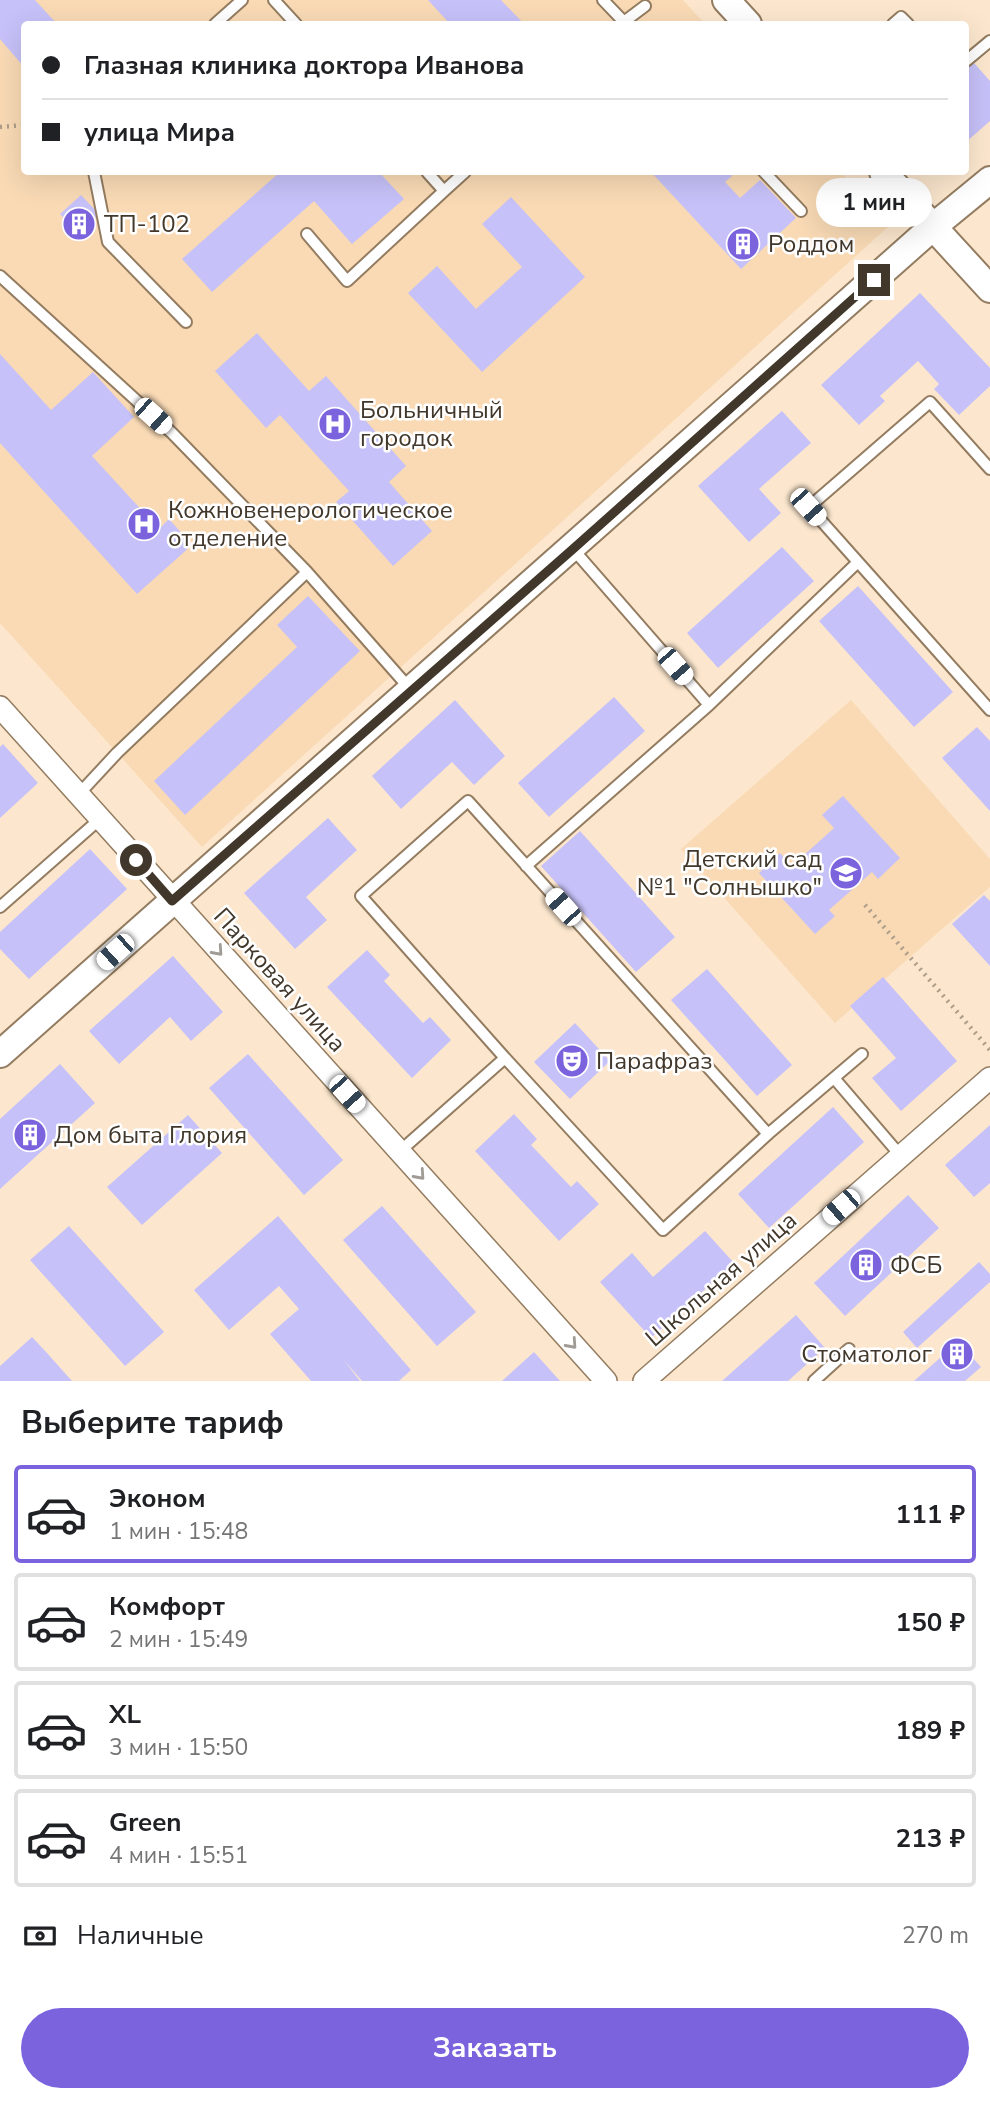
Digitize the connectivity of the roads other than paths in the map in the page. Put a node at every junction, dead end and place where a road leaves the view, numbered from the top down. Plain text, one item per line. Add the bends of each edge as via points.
1 (242, 0) edge
2 (274, 0) edge
3 (603, 0) edge
4 (726, 0) edge
5 (645, 6) dead end
6 (218, 21) edge
7 (293, 21) edge
8 (620, 21) edge
9 (627, 21) edge
10 (745, 21) edge
11 (990, 41) edge
12 (969, 58) edge
13 (95, 175) edge
14 (430, 175) edge
15 (462, 175) edge
16 (767, 175) edge
17 (886, 175) edge
18 (990, 180) edge
19 (444, 191) junction
20 (801, 211) dead end
21 (934, 226) junction
22 (307, 234) dead end
23 (0, 276) edge
24 (990, 289) edge
25 (186, 322) dead end
26 (990, 469) edge
27 (573, 549) junction
28 (858, 562) junction
29 (307, 572) junction
30 (411, 691) junction
31 (709, 705) junction
32 (0, 707) edge
33 (990, 710) edge
34 (78, 794) junction
35 (100, 819) junction
36 (526, 866) junction
37 (172, 901) junction
38 (0, 907) edge
39 (0, 1054) edge
40 (862, 1054) dead end
41 (505, 1058) junction
42 (990, 1077) edge
43 (834, 1078) junction
44 (768, 1134) junction
45 (399, 1153) junction
46 (900, 1155) junction
47 (849, 1349) dead end
48 (606, 1381) edge
49 (645, 1381) edge
50 (814, 1381) edge

1 - 6 lane
2 - 7 lane
3 - 8 lane
4 - 10 street
5 - 9 lane
11 - 12 lane
13 - 25 lane via 108,242
14 - 19 lane
15 - 19 lane
16 - 20 lane
17 - 21 street
18 - 21 street
19 - 22 lane via 347,281
21 - 24 street
21 - 27 street
23 - 29 lane via 173,433
26 - 28 lane via 930,402 808,507
27 - 30 street
27 - 31 lane
28 - 31 lane
28 - 33 lane
29 - 30 lane
29 - 34 lane
30 - 37 street
31 - 36 lane
32 - 34 street, Парковая улица
34 - 35 street, Парковая улица
35 - 37 street, Парковая улица
35 - 38 lane
36 - 41 lane via 468,801 361,896
36 - 44 lane
37 - 39 street
37 -> 45 street, Парковая улица
40 - 43 lane
41 - 44 lane via 663,1230
41 - 45 lane
42 - 46 street, Школьная улица
43 - 44 lane
43 - 46 lane
45 -> 48 street, Парковая улица
46 - 49 street, Школьная улица
47 - 50 lane

